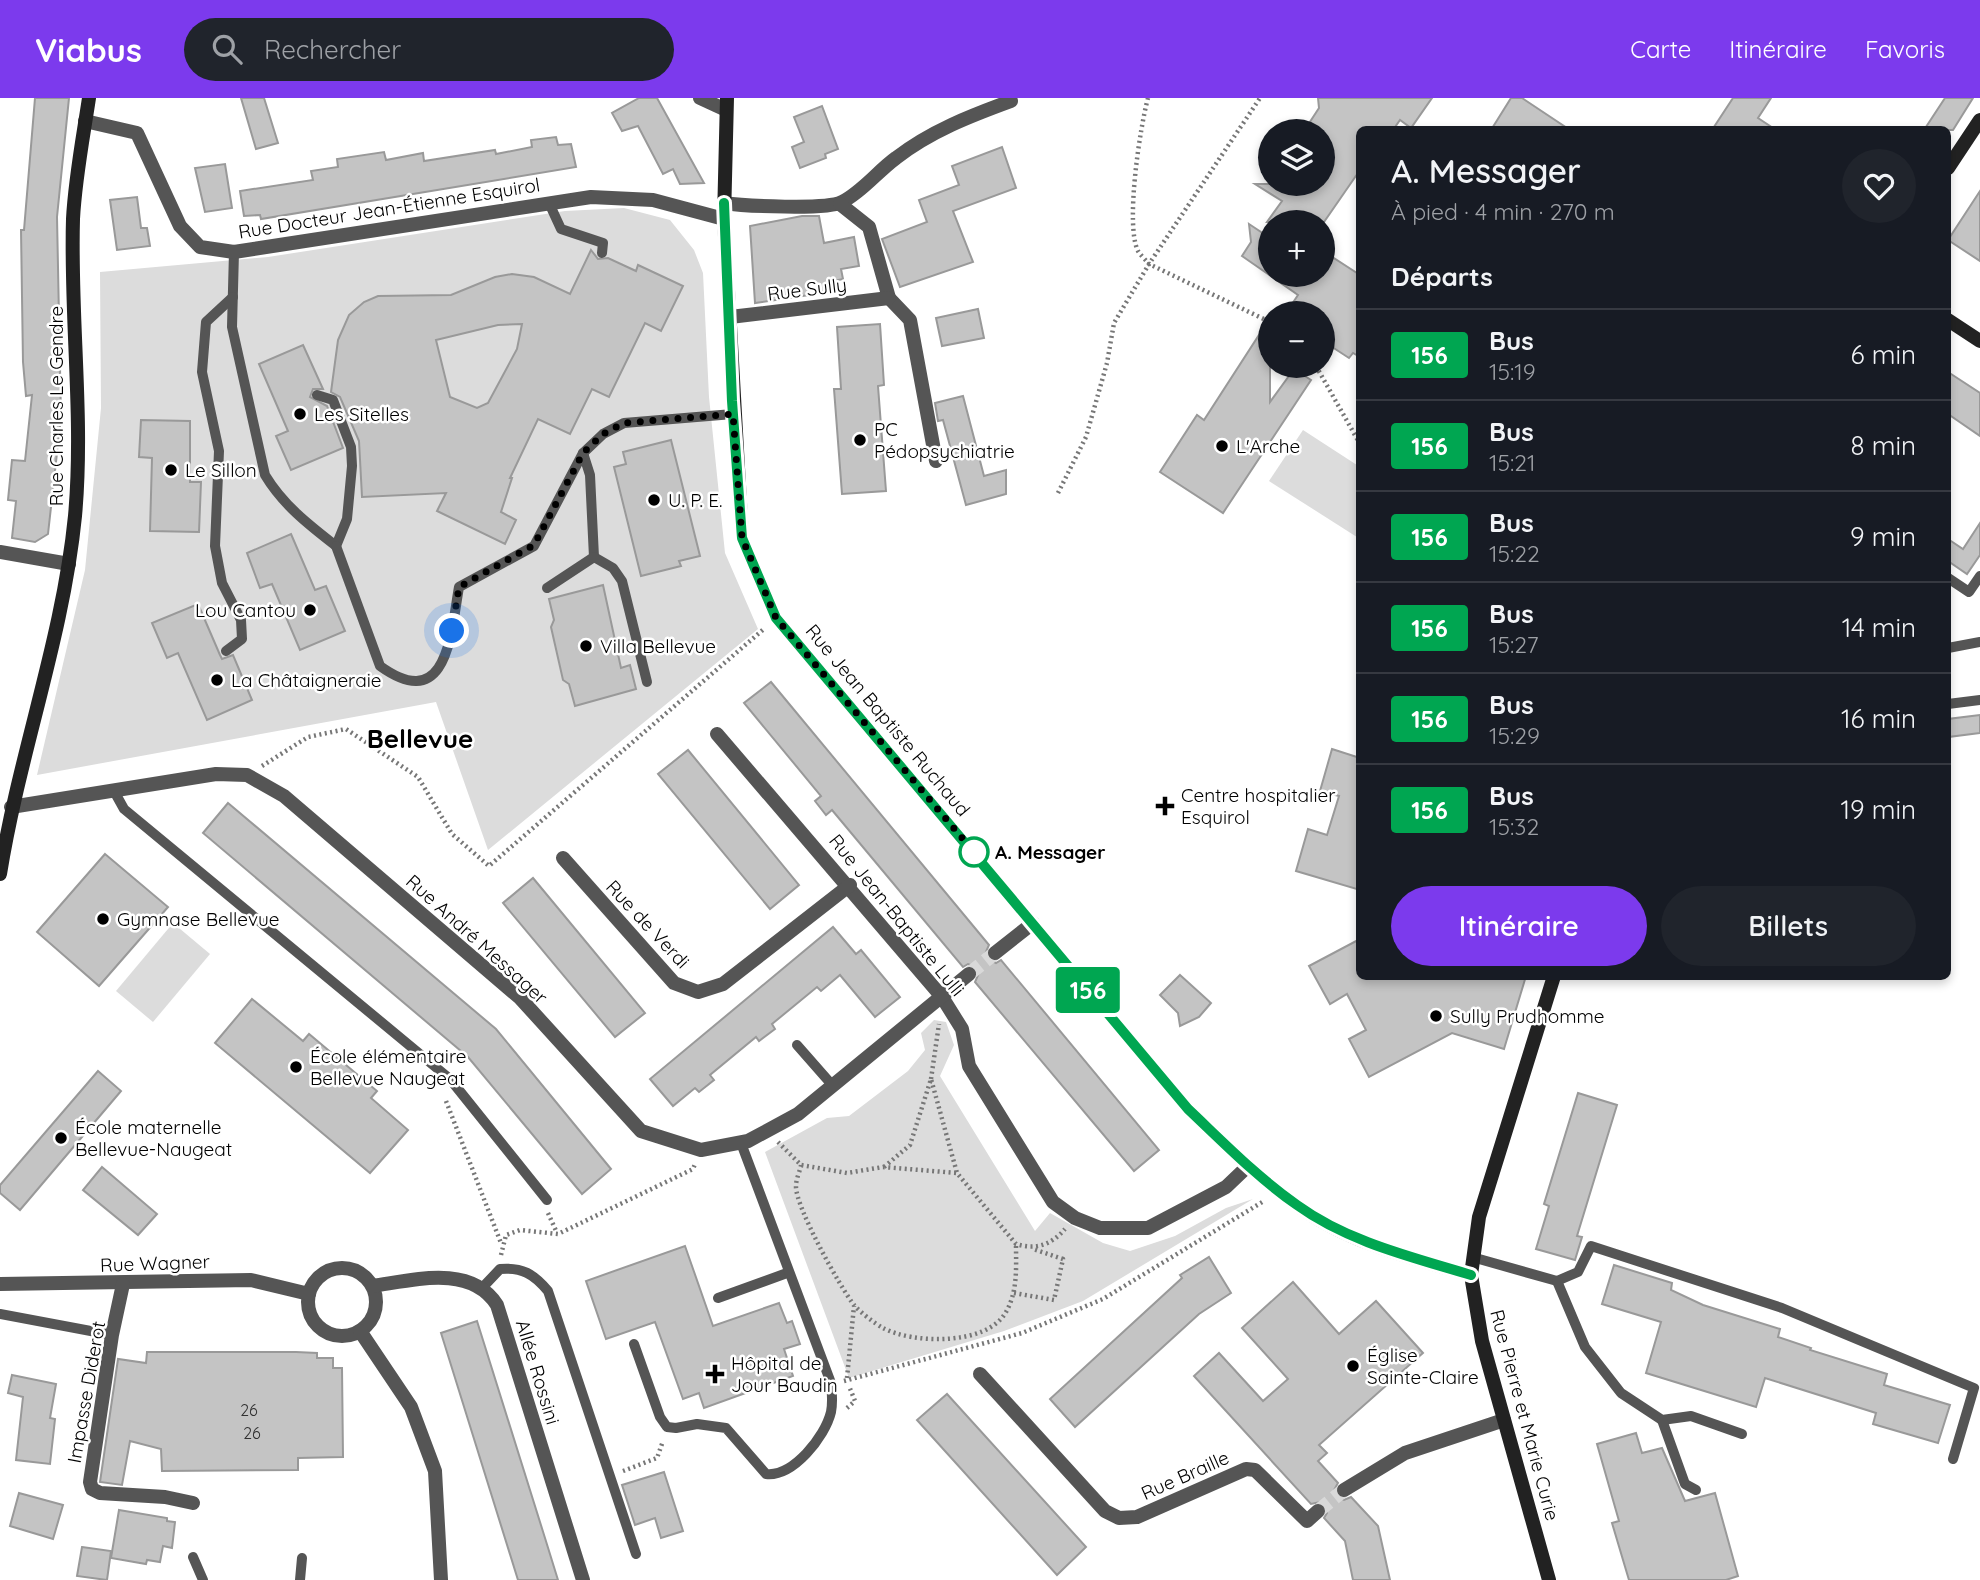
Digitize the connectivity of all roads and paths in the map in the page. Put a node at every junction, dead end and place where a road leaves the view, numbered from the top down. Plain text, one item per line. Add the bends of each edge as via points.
1 (89, 98) edge
2 (699, 98) edge
3 (1148, 98) edge
4 (1260, 98) edge
5 (1011, 101) dead end
6 (726, 104) edge
7 (1980, 120) edge
8 (85, 121) junction
9 (1951, 164) edge
10 (549, 203) junction
11 (724, 203) junction
12 (840, 204) junction
13 (724, 219) junction
14 (234, 252) junction
15 (602, 253) dead end
16 (1149, 264) junction
17 (233, 297) junction
18 (889, 298) junction
19 (1258, 316) edge
20 (730, 317) junction
21 (1951, 322) edge
22 (1980, 341) edge
23 (1323, 378) edge
24 (317, 395) dead end
25 (733, 414) junction
26 (1356, 437) edge
27 (583, 453) junction
28 (936, 461) dead end
29 (1058, 493) dead end
30 (336, 546) junction
31 (0, 552) edge
32 (594, 557) junction
33 (69, 564) junction
34 (1980, 576) edge
35 (1951, 581) edge
36 (547, 588) dead end
37 (776, 618) junction
38 (1980, 642) edge
39 (1951, 647) edge
40 (226, 651) dead end
41 (647, 682) dead end
42 (1980, 700) edge
43 (1951, 704) edge
44 (717, 734) dead end
45 (247, 775) junction
46 (114, 790) junction
47 (11, 807) junction
48 (563, 858) dead end
49 (0, 874) edge
50 (850, 885) junction
51 (1033, 923) junction
52 (995, 953) tunnel mouth
53 (969, 974) tunnel mouth
54 (1553, 980) edge
55 (942, 997) junction
56 (797, 1045) dead end
57 (450, 1079) junction
58 (931, 1079) junction
59 (833, 1086) junction
60 (768, 1132) junction
61 (741, 1143) junction
62 (701, 1150) junction
63 (801, 1165) junction
64 (1248, 1166) junction
65 (883, 1167) junction
66 (957, 1173) junction
67 (1280, 1191) junction
68 (547, 1200) joint
69 (1075, 1218) junction
70 (558, 1234) junction
71 (501, 1244) junction
72 (1016, 1244) junction
73 (1030, 1248) junction
74 (1472, 1257) junction
75 (500, 1269) junction
76 (787, 1273) junction
77 (1471, 1275) junction
78 (1557, 1280) junction
79 (0, 1284) edge
80 (123, 1284) junction
81 (373, 1286) junction
82 (482, 1288) junction
83 (1014, 1293) junction
84 (309, 1294) junction
85 (718, 1298) dead end
86 (855, 1305) junction
87 (0, 1314) edge
88 (360, 1331) junction
89 (112, 1335) junction
90 (634, 1344) dead end
91 (980, 1374) dead end
92 (846, 1380) junction
93 (831, 1383) junction
94 (841, 1414) dead end
95 (1504, 1420) junction
96 (1662, 1420) junction
97 (667, 1427) junction
98 (1742, 1434) dead end
99 (1953, 1459) dead end
100 (611, 1475) junction
101 (1344, 1490) tunnel mouth
102 (1696, 1490) dead end
103 (193, 1503) dead end
104 (1318, 1511) dead end
105 (636, 1554) dead end
106 (193, 1557) dead end
107 (302, 1558) dead end
108 (203, 1580) edge
109 (300, 1580) edge
110 (441, 1580) edge
111 (583, 1580) edge
112 (1549, 1580) edge

1 - 8 main road, Rue Charles Le Gendre
2 - 6 street
3 - 16 path via 1140,127 1133,204 1138,250
4 - 16 path
5 - 12 street via 928,136
6 - 11 main road, Rue Jean Baptiste Ruchaud
7 - 9 main road
8 - 14 street, Rue Docteur Jean-Étienne Esquirol via 138,133 180,226 200,247
8 - 33 main road, Rue Charles Le Gendre via 73,218 78,427
10 - 13 street, Rue Docteur Jean-Étienne Esquirol via 591,197 653,200
10 - 14 street, Rue Docteur Jean-Étienne Esquirol
10 - 15 lane via 561,229 603,243
11 - 12 street
11 - 13 main road, Rue Jean Baptiste Ruchaud
12 - 18 street via 869,227
13 - 20 main road, Rue Jean Baptiste Ruchaud
14 - 17 lane
16 - 19 path
16 - 29 path via 1114,323 1086,437
17 - 30 lane via 232,327 265,475 275,492
17 - 40 lane via 206,322 202,372 219,452 215,546 222,583 241,620 242,639
18 - 20 street, Rue Sully
18 - 28 street via 910,320
20 - 25 main road, Rue Jean Baptiste Ruchaud
21 - 22 main road
23 - 26 path
24 - 30 lane via 333,400 351,447 347,519
25 - 27 lane via 624,423 603,434
25 - 37 main road, Rue Jean Baptiste Ruchaud via 742,538
27 - 30 lane via 534,545 459,587 448,652 442,667 426,678 396,678 380,666
27 - 32 lane via 590,475
31 - 33 street
32 - 36 lane
32 - 41 lane via 622,581
33 - 47 main road, Rue Charles Le Gendre
34 - 35 lane via 1969,592
37 - 45 path via 489,866 452,834 418,777 346,729 308,737
37 - 51 main road, Rue Jean Baptiste Ruchaud
38 - 39 lane
42 - 43 lane
44 - 50 street, Rue Jean-Baptiste Lulli
45 - 46 street, Rue André Messager via 216,774
45 - 62 street, Rue André Messager via 285,796 520,998 641,1131
46 - 47 street, Rue André Messager
46 - 57 lane via 124,809
47 - 49 main road, Rue Charles Le Gendre
48 - 50 street, Rue de Verdi via 674,983 698,992 723,984
50 - 55 street, Rue Jean-Baptiste Lulli
51 - 52 street
51 - 64 main road, Rue Jean Baptiste Ruchaud via 1188,1109
53 - 55 street, Rue André Messager
54 - 74 main road, Rue Pierre et Marie Curie via 1479,1217
55 - 58 path
55 - 59 street, Rue André Messager
55 - 69 street, Rue Jean-Baptiste Lulli via 962,1029 969,1066 1053,1202
56 - 59 lane
57 - 68 lane
57 - 71 path via 445,1097
58 - 65 path via 909,1145
58 - 66 path
59 - 60 street, Rue André Messager
60 - 61 street, Rue André Messager
60 - 63 path
61 - 62 street, Rue André Messager
61 - 76 lane
62 - 70 path via 693,1169
63 - 65 path via 847,1172
63 - 86 path via 796,1186 807,1221
64 - 67 main road, Rue Jean Baptiste Ruchaud
64 - 69 street, Rue Jean-Baptiste Lulli via 1219,1192 1148,1228 1100,1228
65 - 66 path
66 - 72 path
67 - 77 main road, Rue Jean Baptiste Ruchaud via 1360,1240
67 - 92 path via 1103,1299 1022,1333
68 - 70 path via 548,1218
69 - 73 path via 1054,1241
70 - 71 path via 520,1230 506,1235
71 - 75 path
72 - 73 path
72 - 83 path
73 - 83 path via 1063,1259 1054,1300
74 - 77 main road, Rue Pierre et Marie Curie
74 - 78 lane
75 - 82 lane
75 - 100 lane via 526,1271 548,1291
76 - 85 lane
76 - 93 lane
77 - 95 main road, Rue Pierre et Marie Curie via 1482,1341
78 - 96 lane via 1585,1347 1620,1393
78 - 99 lane via 1578,1272 1591,1246 1782,1308 1974,1388
79 - 80 street, Rue Wagner
80 - 84 street, Rue Wagner via 251,1280
80 - 89 street, Impasse Diderot
81 - 82 street via 462,1279
81 - 84 street via 344,1268 322,1275
81 - 88 street via 373,1316
82 - 111 street, Allée Rossini via 497,1305
83 - 86 path via 1006,1314 994,1325 938,1340 883,1328
84 - 88 street via 318,1325 338,1335
86 - 92 path
87 - 89 lane
88 - 110 street via 411,1407 435,1471
89 - 103 street, Impasse Diderot via 92,1489
90 - 97 lane
91 - 104 street, Rue Braille via 1105,1511 1119,1518 1137,1517 1246,1469 1255,1470 1307,1521
92 - 93 path
92 - 94 path via 855,1401
93 - 97 lane via 831,1411 825,1428 790,1468 777,1475 758,1468 726,1428 697,1424
95 - 101 street via 1405,1453
95 - 112 main road, Rue Pierre et Marie Curie
96 - 98 lane via 1692,1416
96 - 102 lane via 1685,1483
97 - 100 path via 657,1458
100 - 105 lane
106 - 108 lane
107 - 109 lane

